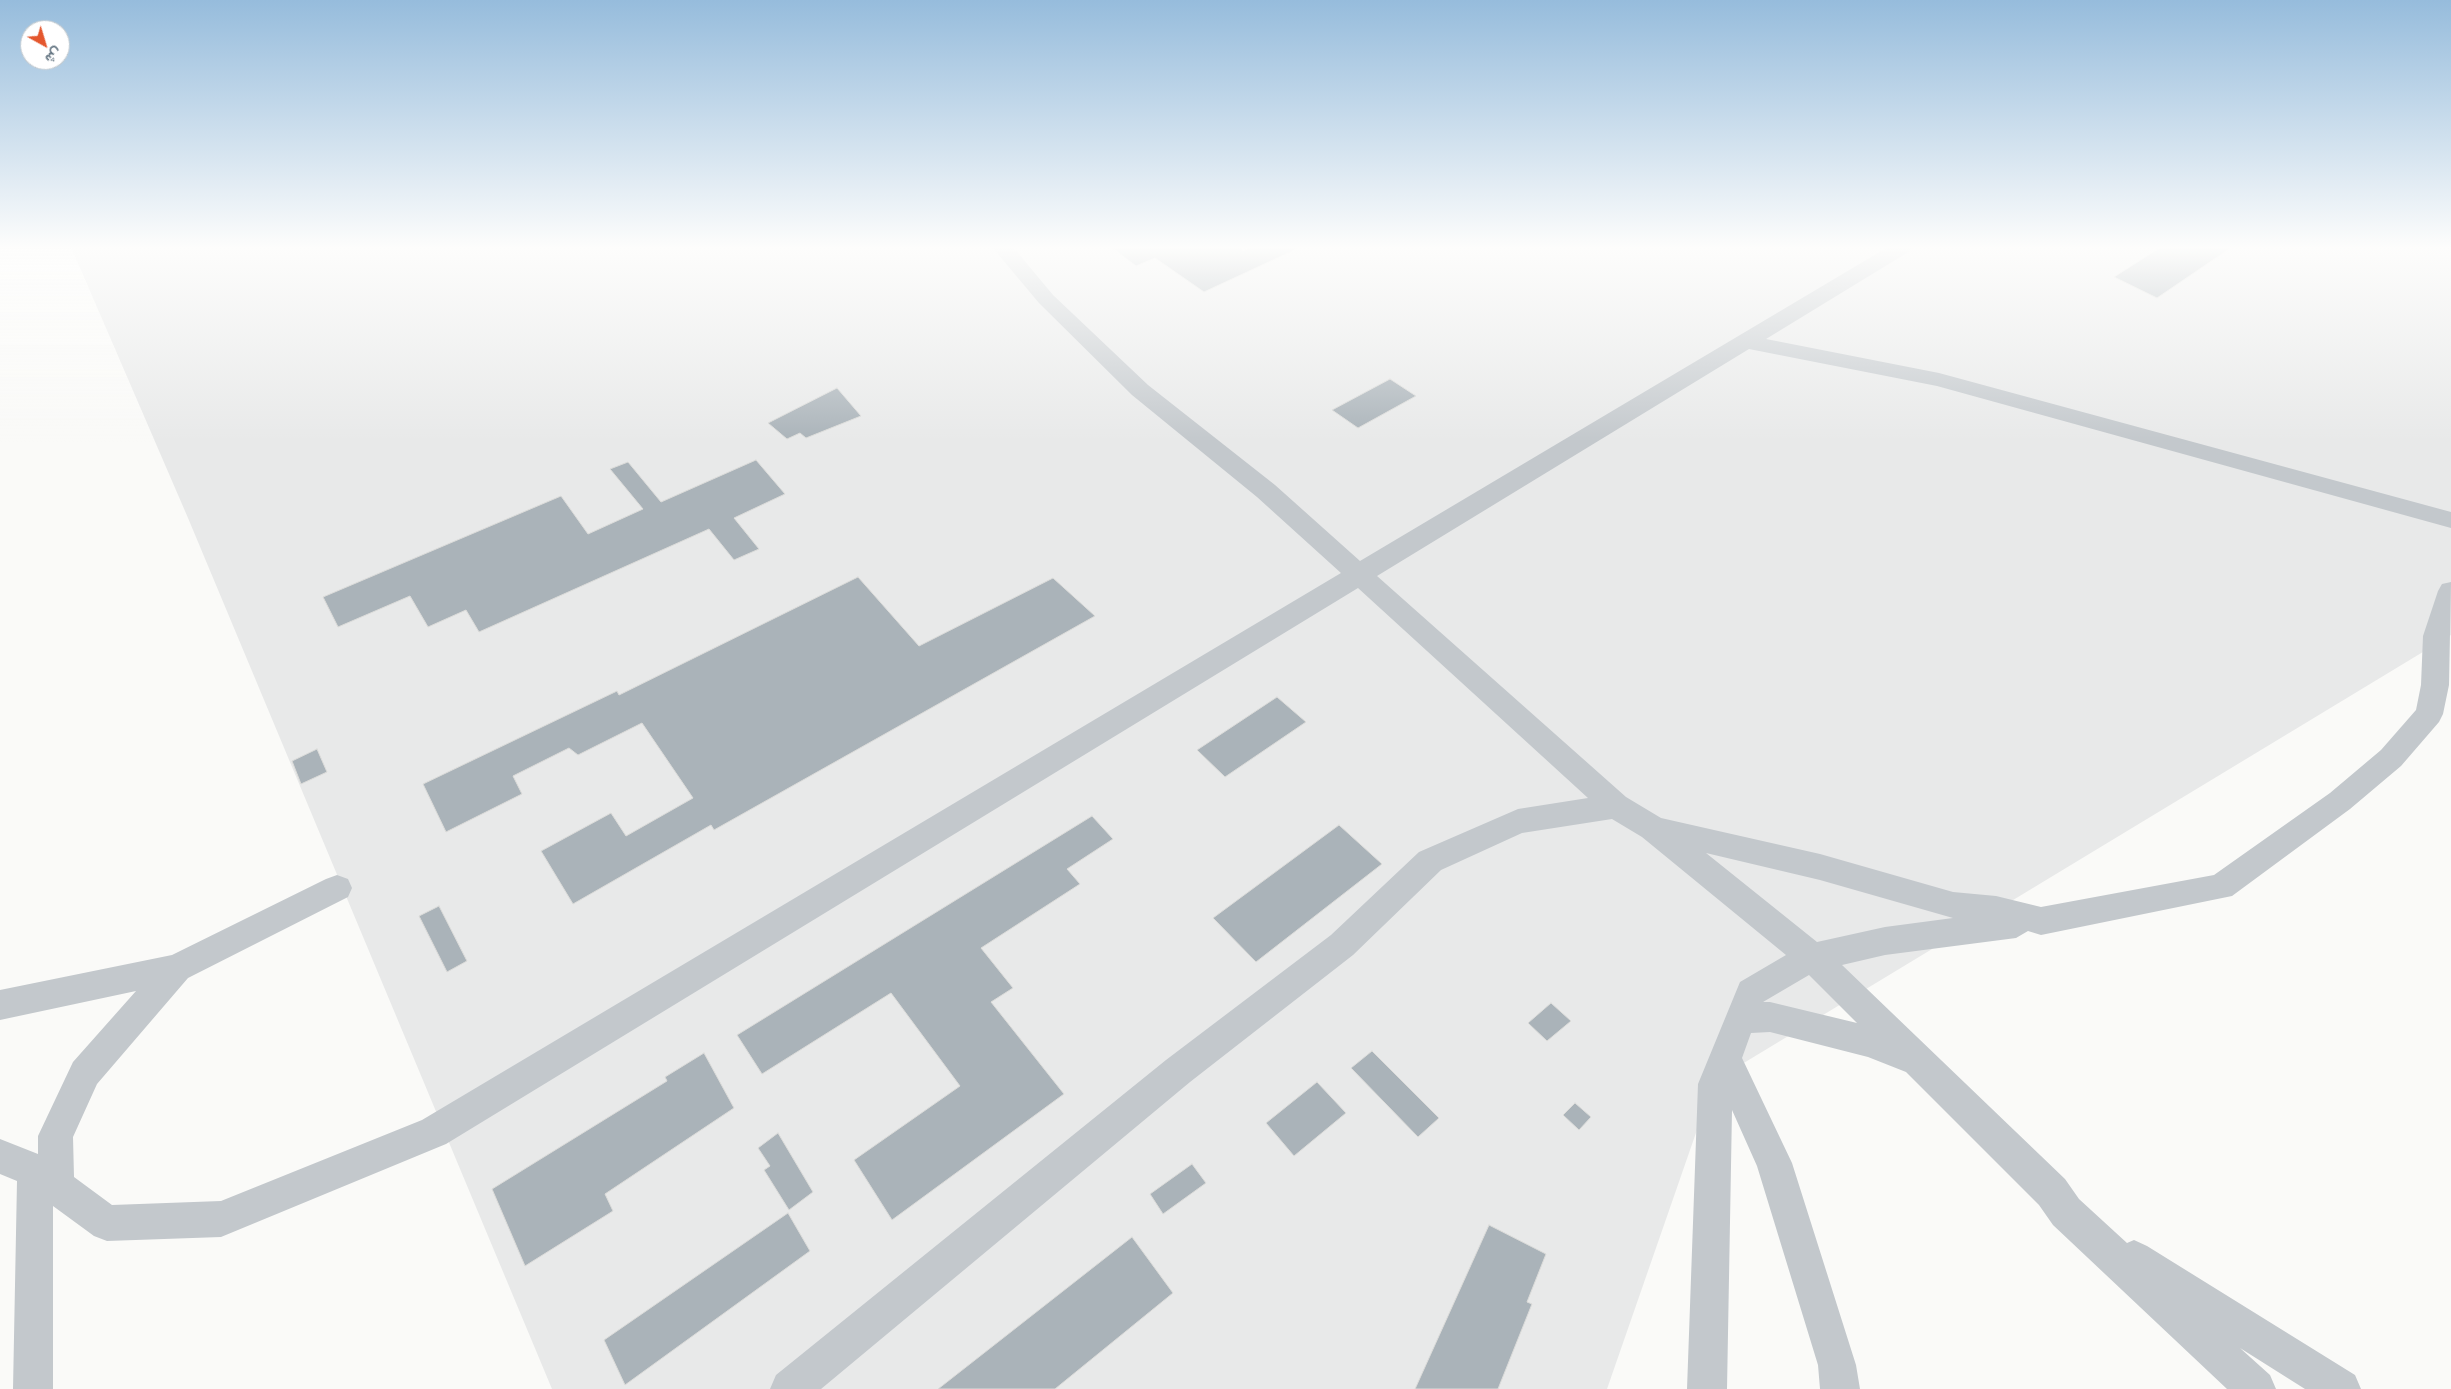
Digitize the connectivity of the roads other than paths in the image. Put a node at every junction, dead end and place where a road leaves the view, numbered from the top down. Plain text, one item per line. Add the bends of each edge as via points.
1 (1059, 312) edge
2 (1796, 312) edge
3 (1746, 342) junction
4 (2451, 520) edge
5 (1358, 575) junction
6 (2451, 591) edge
7 (1616, 806) junction
8 (1653, 828) junction
9 (337, 888) dead end
10 (2041, 921) junction
11 (1812, 957) junction
12 (177, 968) junction
13 (0, 1005) edge
14 (1741, 1018) junction
15 (1725, 1058) junction
16 (1918, 1061) junction
17 (0, 1156) edge
18 (45, 1178) junction
19 (2085, 1229) junction
20 (33, 1389) edge
21 (790, 1389) edge
22 (1707, 1389) edge
23 (1840, 1389) edge
24 (2256, 1389) edge
25 (2341, 1389) edge

1 - 5 street via 1140,390 1266,491
2 - 3 street
3 - 4 street via 1939,380
3 - 5 street
5 - 7 street
5 - 18 street via 434,1132 221,1219 107,1223
6 - 10 street via 2436,636 2435,685 2429,714 2391,758 2340,801 2221,887
7 - 8 street
7 - 21 street via 1518,821 1430,861 1342,945 1178,1070
8 - 10 street via 1820,867 1953,905 1996,910
8 - 11 street
9 - 12 street
10 - 11 street via 1886,941
11 - 14 street via 1752,992
11 - 16 street
12 - 13 street
12 - 18 street via 85,1073 55,1136
14 - 15 street
14 - 16 street via 1770,1017 1823,1029
15 - 22 street via 1714,1084
15 - 23 street via 1774,1163 1837,1365
16 - 19 street via 2052,1192 2066,1212
17 - 18 street
18 - 20 street
19 - 24 street
19 - 25 street

